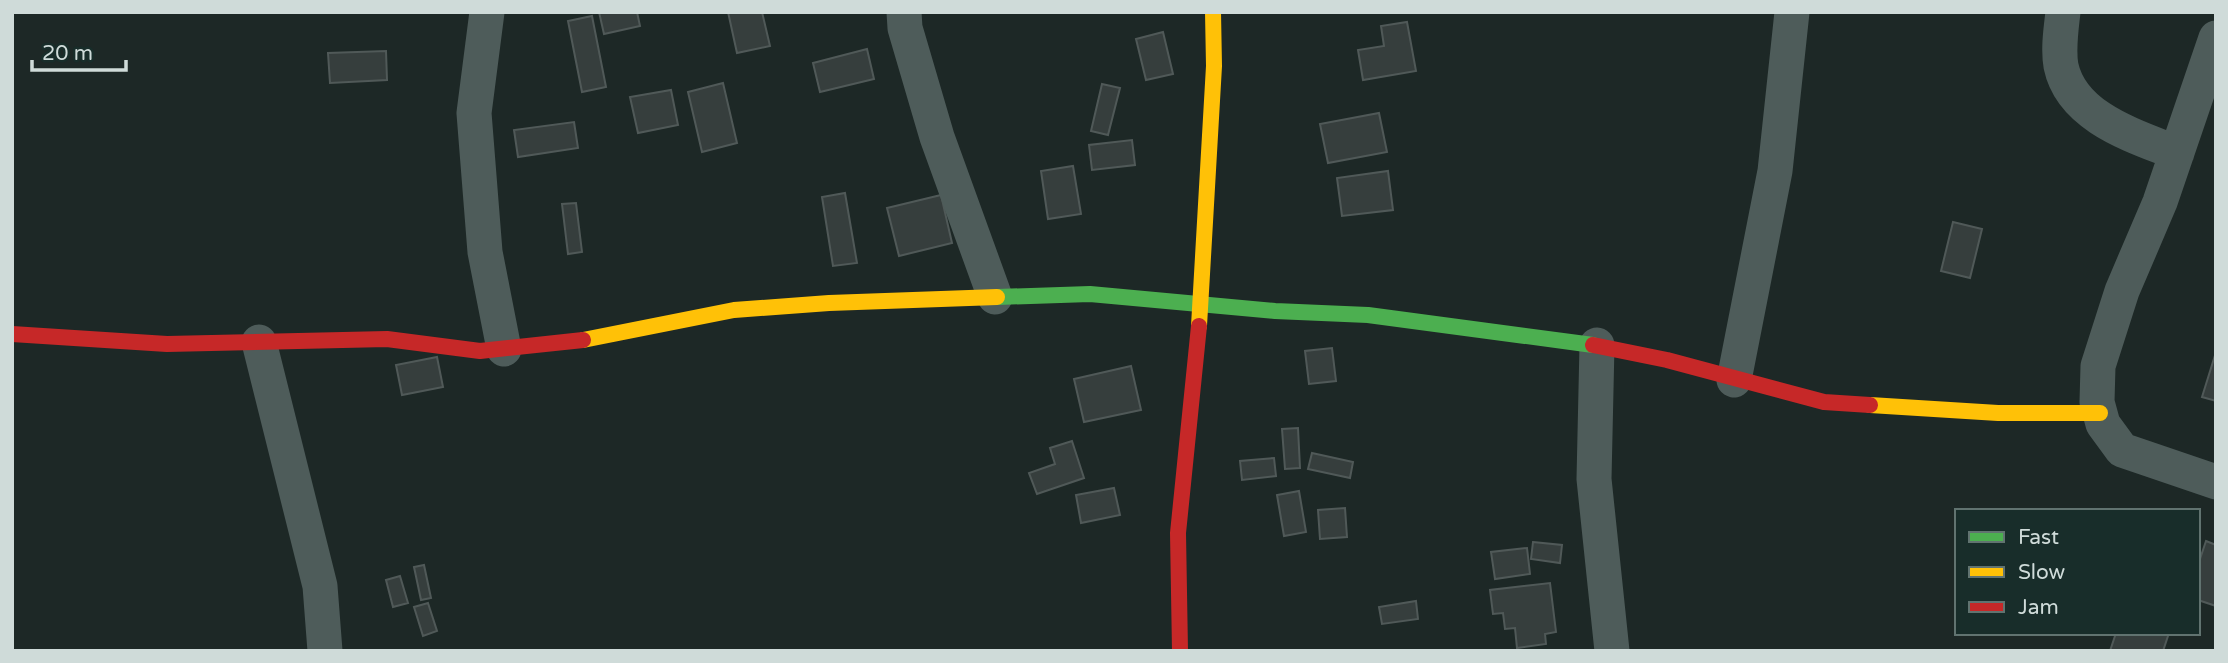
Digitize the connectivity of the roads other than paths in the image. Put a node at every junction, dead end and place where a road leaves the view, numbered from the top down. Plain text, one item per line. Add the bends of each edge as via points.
1 (487, 12) edge
2 (904, 12) edge
3 (1213, 12) edge
4 (1792, 12) edge
5 (2063, 12) edge
6 (2216, 38) edge
7 (2177, 153) junction
8 (995, 297) junction
9 (1201, 305) junction
10 (12, 334) edge
11 (259, 342) junction
12 (1597, 345) junction
13 (504, 349) junction
14 (1734, 380) junction
15 (2099, 413) junction
16 (2216, 482) edge
17 (324, 651) edge
18 (1180, 651) edge
19 (1612, 651) edge

1 - 13 street via 474,113 485,252
2 - 8 street via 937,137
3 - 9 street
4 - 14 street via 1775,172
5 - 7 street via 2061,66 2070,88 2113,127
6 - 7 street
7 - 15 street via 2122,291 2098,366
8 - 9 street via 1090,294
8 - 13 street via 734,310 589,339
9 - 12 street via 1368,315
9 - 18 street via 1178,533
10 - 11 street via 166,344
11 - 13 street via 387,339 480,351
11 - 17 street via 320,586
12 - 14 street
12 - 19 street via 1594,479
14 - 15 street via 1824,402
15 - 16 street via 2122,450

